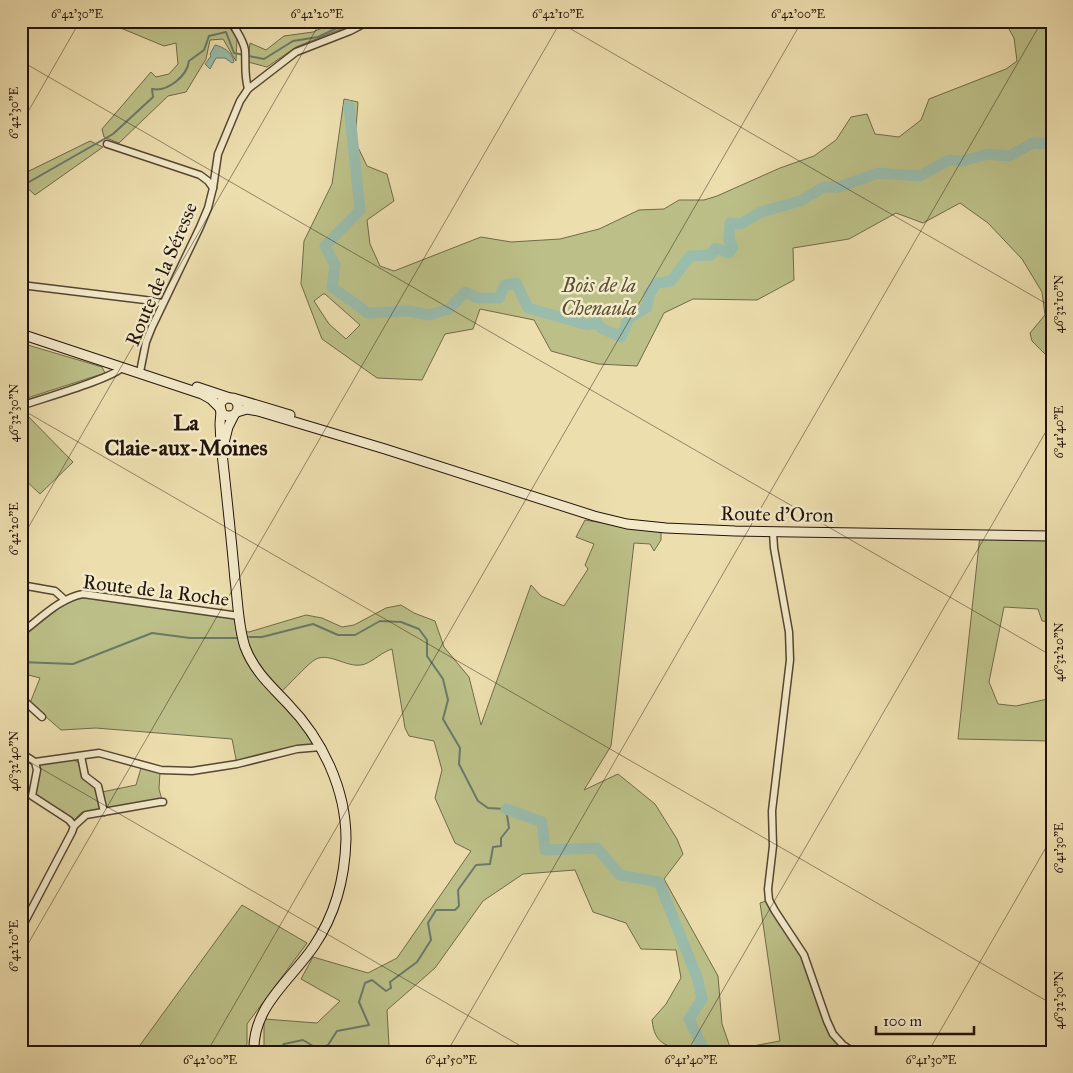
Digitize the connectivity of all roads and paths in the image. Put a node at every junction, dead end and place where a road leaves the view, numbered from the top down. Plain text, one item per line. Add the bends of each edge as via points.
1 (231, 21) edge
2 (369, 21) edge
3 (248, 89) junction
4 (107, 144) dead end
5 (213, 188) junction
6 (21, 285) edge
7 (162, 303) junction
8 (21, 334) edge
9 (123, 367) junction
10 (140, 372) junction
11 (162, 379) junction
12 (231, 398) junction
13 (21, 406) edge
14 (221, 410) junction
15 (235, 413) junction
16 (385, 449) junction
17 (223, 460) junction
18 (773, 532) junction
19 (1052, 536) edge
20 (21, 585) edge
21 (65, 600) junction
22 (239, 616) junction
23 (21, 633) edge
24 (21, 698) edge
25 (42, 717) dead end
26 (320, 747) junction
27 (21, 753) edge
28 (81, 756) junction
29 (35, 762) junction
30 (163, 802) dead end
31 (104, 812) junction
32 (74, 826) junction
33 (21, 929) edge
34 (254, 1052) edge
35 (854, 1052) edge

1 - 3 street via 242,39 244,77
2 - 3 street via 296,52
3 - 5 street, Route de la Séresse via 218,154
4 - 5 street via 200,175
5 - 7 street, Route de la Séresse via 192,245
6 - 7 street
7 - 10 street, Route de la Séresse via 146,342
8 - 9 main road
9 - 10 main road
9 - 13 street
10 - 11 main road
11 - 12 main road
11 - 14 main road via 202,394
12 - 14 main road via 222,401
12 - 15 main road via 238,404
12 - 16 main road via 264,406
14 - 15 main road via 227,415
14 - 17 main road
15 - 16 main road via 247,409 258,411
15 - 17 main road via 226,435
16 - 18 main road, Route d'Oron via 594,516 632,525
17 - 22 main road
18 - 19 main road, Route d'Oron
18 - 35 street via 789,632 790,660 772,811 769,900 804,955 833,1034
20 - 21 street via 55,591
21 - 22 street, Route de la Roche via 72,595 83,594
21 - 23 street, Route de la Roche
22 - 26 main road via 245,646 259,672 306,723
24 - 25 street
26 - 28 street via 192,770 160,770 99,753
26 - 34 main road via 336,780 343,808 346,837 339,892 314,946 260,1016
27 - 29 street
28 - 29 street
28 - 31 street via 85,776 98,786
29 - 32 street via 32,796
30 - 31 street
31 - 32 street via 86,816
32 - 33 street

